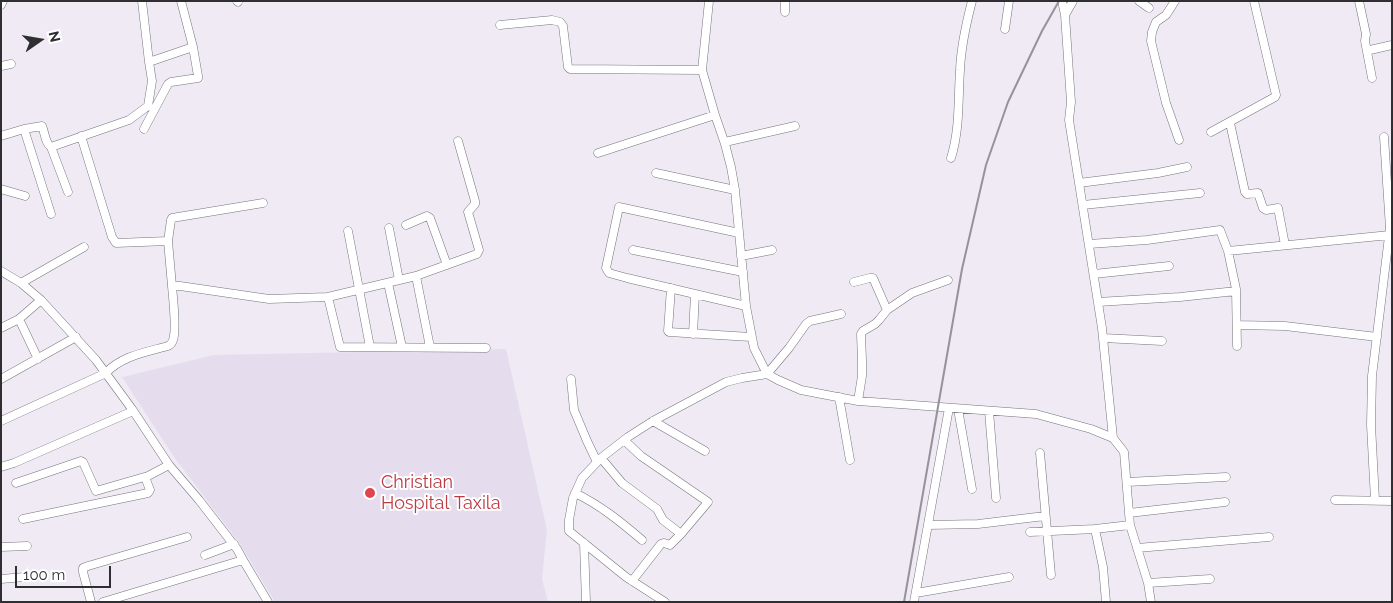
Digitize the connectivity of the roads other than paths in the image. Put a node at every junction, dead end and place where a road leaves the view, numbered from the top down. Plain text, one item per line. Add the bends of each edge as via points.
1 (142, 1) edge
2 (182, 1) edge
3 (709, 1) edge
4 (785, 1) edge
5 (972, 1) edge
6 (1009, 1) edge
7 (1062, 1) edge
8 (1073, 1) edge
9 (1139, 1) edge
10 (1175, 1) edge
11 (1254, 1) edge
12 (1359, 1) edge
13 (1149, 8) dead end
14 (786, 12) dead end
15 (1065, 15) junction
16 (500, 25) dead end
17 (1005, 29) dead end
18 (1392, 45) edge
19 (192, 46) junction
20 (1370, 50) dead end
21 (149, 62) junction
22 (11, 64) dead end
23 (1, 66) edge
24 (702, 70) junction
25 (1372, 78) dead end
26 (715, 115) junction
27 (1230, 123) junction
28 (795, 126) dead end
29 (24, 128) junction
30 (144, 129) dead end
31 (1211, 132) dead end
32 (1, 136) edge
33 (81, 136) junction
34 (1384, 137) dead end
35 (1179, 140) dead end
36 (458, 141) dead end
37 (725, 142) junction
38 (51, 147) junction
39 (598, 153) dead end
40 (951, 158) dead end
41 (1187, 167) dead end
42 (656, 173) dead end
43 (1079, 183) junction
44 (1, 189) edge
45 (735, 190) junction
46 (68, 192) dead end
47 (1200, 193) dead end
48 (25, 196) dead end
49 (263, 203) dead end
50 (1082, 205) junction
51 (51, 214) dead end
52 (1391, 224) edge
53 (406, 225) dead end
54 (389, 228) dead end
55 (348, 231) dead end
56 (739, 233) junction
57 (1390, 235) junction
58 (168, 241) junction
59 (1089, 244) junction
60 (84, 246) dead end
61 (1285, 246) junction
62 (633, 250) dead end
63 (772, 250) dead end
64 (1228, 251) junction
65 (741, 256) junction
66 (447, 265) junction
67 (1168, 266) dead end
68 (1, 271) edge
69 (742, 272) junction
70 (1094, 274) junction
71 (416, 276) junction
72 (399, 280) junction
73 (948, 280) dead end
74 (854, 282) dead end
75 (21, 283) junction
76 (388, 283) junction
77 (172, 286) junction
78 (671, 288) junction
79 (359, 290) junction
80 (1236, 291) junction
81 (695, 294) junction
82 (328, 297) junction
83 (41, 300) junction
84 (1098, 302) junction
85 (746, 306) junction
86 (887, 310) junction
87 (841, 314) dead end
88 (19, 318) junction
89 (1237, 325) junction
90 (1, 328) edge
91 (693, 334) junction
92 (76, 337) junction
93 (752, 337) junction
94 (1377, 337) junction
95 (1103, 338) junction
96 (1162, 341) dead end
97 (1237, 346) dead end
98 (370, 347) junction
99 (402, 347) junction
100 (430, 347) junction
101 (486, 348) dead end
102 (38, 359) junction
103 (106, 373) junction
104 (766, 374) junction
105 (571, 378) dead end
106 (1, 379) edge
107 (839, 397) junction
108 (858, 400) junction
109 (949, 408) junction
110 (958, 409) junction
111 (133, 411) junction
112 (989, 411) junction
113 (1, 421) edge
114 (653, 421) junction
115 (1113, 438) junction
116 (624, 440) junction
117 (705, 451) dead end
118 (1040, 453) dead end
119 (599, 460) junction
120 (850, 460) dead end
121 (169, 465) junction
122 (1, 467) edge
123 (145, 477) junction
124 (1226, 478) dead end
125 (1127, 482) junction
126 (16, 483) dead end
127 (972, 489) dead end
128 (576, 493) junction
129 (996, 498) dead end
130 (1335, 500) dead end
131 (1375, 500) junction
132 (1392, 501) edge
133 (1225, 502) dead end
134 (1129, 513) junction
135 (1045, 516) junction
136 (23, 519) dead end
137 (928, 525) junction
138 (1130, 525) junction
139 (1095, 529) junction
140 (1047, 530) junction
141 (1030, 532) dead end
142 (681, 534) junction
143 (187, 537) dead end
144 (1269, 537) dead end
145 (642, 540) dead end
146 (584, 543) junction
147 (234, 544) junction
148 (1, 546) edge
149 (28, 546) dead end
150 (1137, 548) junction
151 (205, 555) dead end
152 (243, 560) junction
153 (1051, 575) dead end
154 (36, 576) dead end
155 (1009, 577) dead end
156 (1, 579) edge
157 (1210, 579) dead end
158 (632, 581) junction
159 (1148, 583) junction
160 (916, 593) junction
161 (91, 602) edge
162 (103, 602) edge
163 (268, 602) edge
164 (586, 602) edge
165 (665, 602) edge
166 (914, 602) edge
167 (1106, 602) edge
168 (1151, 602) edge

1 - 21 street
2 - 19 street
3 - 24 street
4 - 14 street
5 - 40 street via 962,51 958,130
6 - 17 street
7 - 15 street
8 - 15 street
9 - 13 street
10 - 35 street via 1166,15 1156,22 1151,41
11 - 27 street via 1276,95
12 - 25 street
15 - 43 street via 1071,102 1069,120
16 - 24 street via 560,22 570,69
18 - 20 street
19 - 21 street
19 - 30 street via 198,78 168,84
21 - 33 street via 152,81 148,106 129,120
22 - 23 street
24 - 26 street
26 - 37 street
26 - 39 street
27 - 31 street
27 - 61 street via 1245,192 1258,193 1266,210 1278,208
28 - 37 street
29 - 32 street
29 - 38 street via 42,126
29 - 51 street
33 - 38 street
33 - 58 street via 116,243
34 - 52 street
36 - 66 street via 475,201 468,212 479,250 477,254
37 - 45 street
38 - 46 street
41 - 43 street
42 - 45 street
43 - 50 street
44 - 48 street
45 - 56 street
47 - 50 street
49 - 58 street via 172,218
50 - 59 street
52 - 57 street
53 - 66 street via 427,216 430,218
54 - 72 street
55 - 79 street
56 - 65 street
56 - 78 street via 619,207 606,268 609,273
57 - 61 street
57 - 94 street
58 - 77 street
59 - 64 street via 1220,230
59 - 70 street
60 - 75 street
61 - 64 street
62 - 69 street
63 - 65 street
64 - 80 street
65 - 69 street
66 - 71 street
67 - 70 street
68 - 75 street
69 - 85 street
70 - 84 street
71 - 72 street
71 - 100 street
72 - 76 street
73 - 86 street via 912,293
74 - 86 street via 873,278
75 - 83 street
76 - 79 street
76 - 99 street
77 - 82 street via 269,300
77 - 103 street via 174,332 171,344 138,354
78 - 81 street
78 - 91 street via 668,331
79 - 82 street
79 - 98 street
80 - 84 street
80 - 89 street
81 - 85 street
81 - 91 street
82 - 98 street via 340,347
83 - 88 street
83 - 92 street
84 - 95 street
85 - 93 street
86 - 108 street via 861,334 862,376
87 - 104 street via 806,324
88 - 90 street
88 - 102 street
89 - 94 street via 1285,326
89 - 97 street
91 - 93 street
92 - 102 street
92 - 103 street
93 - 104 street
94 - 131 street via 1371,425
95 - 96 street
95 - 115 street
98 - 99 street
99 - 100 street
100 - 101 street
102 - 106 street
103 - 111 street
103 - 113 street
104 - 107 street via 801,390
104 - 114 street via 726,382
105 - 119 street via 574,410
107 - 108 street
107 - 120 street
108 - 109 street
109 - 110 street
109 - 137 street
110 - 112 street
110 - 127 street
111 - 121 street
111 - 122 street
112 - 115 street via 1036,414
112 - 129 street
114 - 116 street
114 - 117 street
115 - 125 street via 1124,452
116 - 119 street
116 - 142 street via 641,456 708,502
118 - 135 street
119 - 128 street via 582,478
119 - 142 street
121 - 123 street
121 - 147 street
123 - 126 street via 96,491 81,461
123 - 136 street via 150,490 148,493
124 - 125 street
125 - 134 street
128 - 145 street
128 - 146 street via 569,531
130 - 131 street
131 - 132 street
133 - 134 street
134 - 138 street
135 - 137 street via 978,524
135 - 140 street
137 - 160 street
138 - 139 street
138 - 150 street
139 - 140 street
139 - 167 street
140 - 141 street
140 - 153 street
142 - 158 street via 670,545 661,544
143 - 161 street via 83,568
144 - 150 street
146 - 158 street
146 - 164 street
147 - 151 street
147 - 152 street
148 - 149 street
150 - 159 street
152 - 162 street
152 - 163 street
154 - 156 street
155 - 160 street
157 - 159 street
158 - 165 street
159 - 168 street
160 - 166 street

